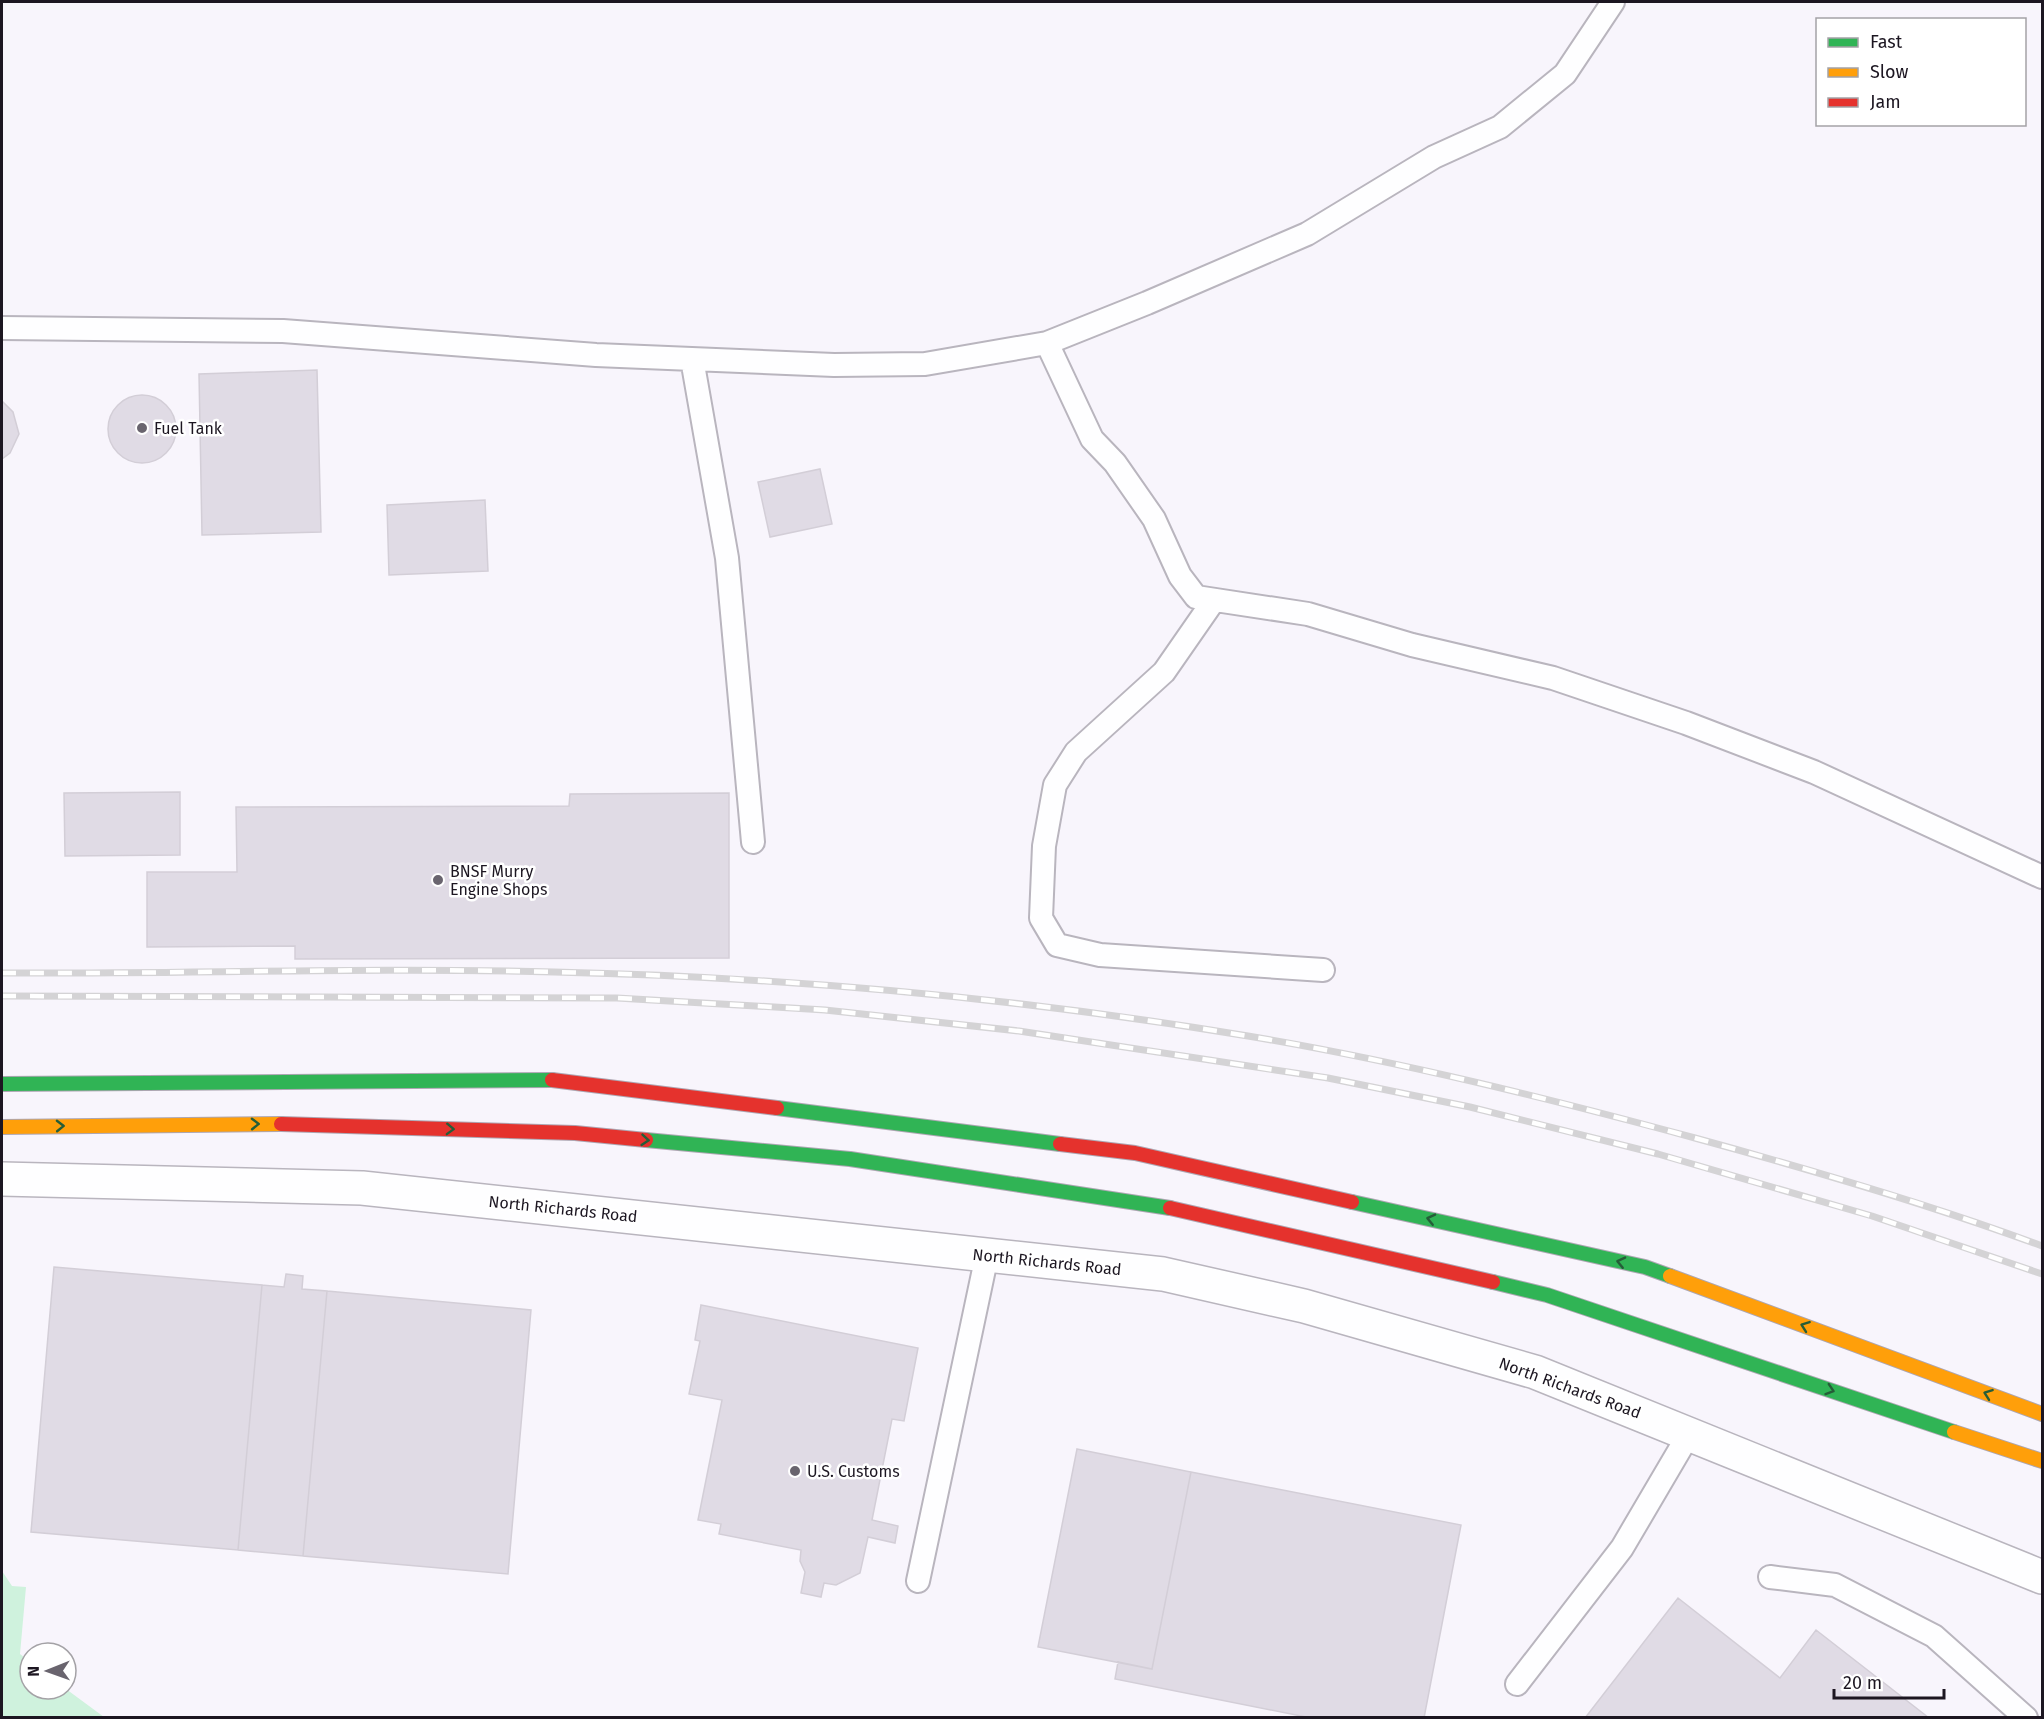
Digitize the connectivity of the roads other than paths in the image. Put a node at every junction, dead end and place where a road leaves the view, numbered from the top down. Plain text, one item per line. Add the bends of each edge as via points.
1 (1613, 2) edge
2 (2, 328) edge
3 (1047, 343) junction
4 (692, 359) junction
5 (1214, 600) junction
6 (753, 842) dead end
7 (2043, 877) edge
8 (1323, 970) dead end
9 (2, 1084) edge
10 (2, 1127) edge
11 (2, 1179) edge
12 (987, 1255) junction
13 (2043, 1414) edge
14 (1689, 1434) junction
15 (2043, 1461) edge
16 (1770, 1577) dead end
17 (2043, 1577) edge
18 (918, 1581) dead end
19 (1517, 1684) dead end
20 (2026, 1718) edge

1 - 3 lane via 1565,74 1500,127 1434,157 1307,234
2 - 4 lane via 283,332
3 - 4 lane via 925,364
3 - 5 lane via 1092,439 1115,463 1154,519 1179,576 1196,597
4 - 6 lane via 727,558
5 - 7 lane via 1308,614 1412,645 1554,678 1814,772
5 - 8 lane via 1164,672 1076,752 1055,785 1044,846 1041,918 1057,945 1100,956
13 -> 9 highway via 1645,1268 1134,1153 540,1078
10 -> 15 highway via 272,1124 575,1133 850,1159 1178,1209 1547,1295
11 - 12 street, North Richards Road via 362,1188
12 - 14 street, North Richards Road via 1163,1274 1304,1306 1535,1372
12 - 18 lane
14 - 17 street, North Richards Road
14 - 19 lane via 1622,1548
16 - 20 lane via 1835,1585 1934,1636

